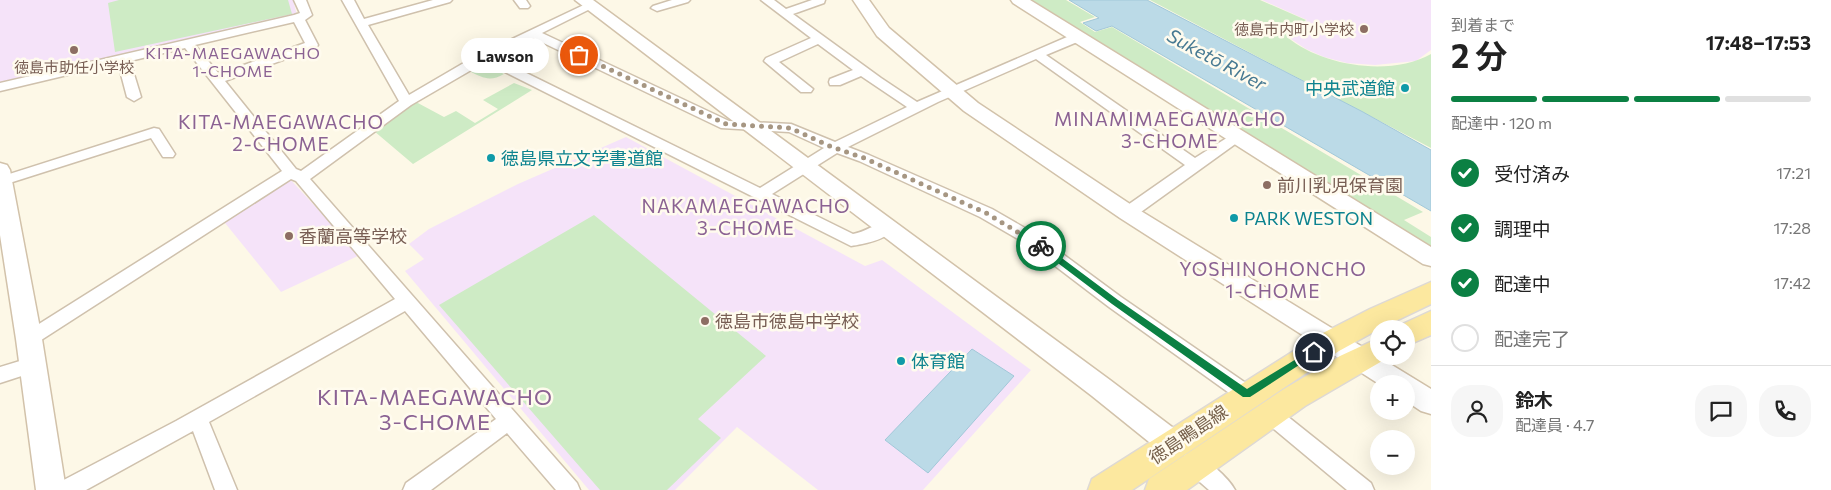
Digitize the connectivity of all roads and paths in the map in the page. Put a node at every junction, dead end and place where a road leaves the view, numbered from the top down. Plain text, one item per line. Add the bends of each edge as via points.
1 (300, 0) edge
2 (348, 0) edge
3 (446, 0) edge
4 (684, 0) edge
5 (766, 0) edge
6 (820, 0) edge
7 (861, 0) edge
8 (1019, 0) edge
9 (586, 3) edge
10 (656, 8) dead end
11 (784, 12) junction
12 (298, 18) junction
13 (361, 23) junction
14 (532, 33) junction
15 (1078, 37) junction
16 (820, 39) junction
17 (187, 43) junction
18 (1037, 54) junction
19 (485, 57) junction
20 (123, 58) junction
21 (862, 71) junction
22 (216, 80) junction
23 (835, 82) dead end
24 (0, 87) edge
25 (806, 89) dead end
26 (954, 91) junction
27 (134, 97) dead end
28 (406, 102) junction
29 (916, 108) junction
30 (751, 126) junction
31 (1238, 137) junction
32 (837, 148) junction
33 (168, 154) dead end
34 (1195, 165) junction
35 (806, 168) junction
36 (296, 175) junction
37 (1, 176) edge
38 (763, 194) junction
39 (1128, 212) junction
40 (886, 228) junction
41 (1431, 258) edge
42 (1431, 292) edge
43 (407, 301) junction
44 (1431, 322) edge
45 (1415, 330) edge
46 (29, 339) junction
47 (1331, 342) junction
48 (1369, 354) edge
49 (33, 365) junction
50 (0, 375) edge
51 (1391, 375) edge
52 (1415, 393) edge
53 (1246, 394) junction
54 (1431, 403) edge
55 (1270, 414) junction
56 (198, 419) junction
57 (509, 420) junction
58 (1174, 445) junction
59 (1196, 465) junction
60 (51, 490) edge
61 (66, 490) edge
62 (226, 490) edge
63 (414, 490) edge
64 (569, 490) edge
65 (1104, 490) edge
66 (1161, 490) edge
67 (1224, 490) edge
68 (1363, 490) edge

1 - 12 street via 306,15
2 - 13 street
3 - 13 street
4 - 10 street
5 - 11 street
6 - 11 street
7 - 26 street via 883,32
8 - 15 street
9 - 14 street
9 - 30 street
11 - 16 street
12 - 17 street
12 - 22 street via 312,46
13 - 28 street
14 - 19 street
14 - 30 street via 726,124
15 - 18 street
15 - 31 street
16 - 21 street
16 - 25 street via 770,61
17 - 20 street
17 - 22 street
18 - 26 street
18 - 34 street
19 - 28 street
19 - 38 street
20 - 24 street
20 - 27 street
21 - 23 street
21 - 29 street
22 - 36 street
26 - 29 street
26 - 39 street via 971,107
28 - 36 street
29 - 32 street
30 - 32 street via 790,128
30 - 35 street
31 - 34 street
31 - 41 street
32 - 35 street
32 - 53 street via 979,209 1032,239
33 - 37 street via 154,132
34 - 39 street
35 - 38 street
35 - 40 street
36 - 43 street
36 - 46 street
37 - 46 street
38 - 40 street via 850,240 865,238
39 - 47 street
40 - 58 street
42 - 47 main road, 徳島鴨島線
43 - 56 street
43 - 57 street
44 - 45 main road
46 - 49 street
47 - 48 street
47 - 53 main road, 徳島鴨島線
48 - 51 street
48 - 55 main road, 徳島鴨島線
49 - 50 street
49 - 60 street
52 - 54 street
53 - 58 main road, 徳島鴨島線
55 - 59 main road, 徳島鴨島線
55 - 68 street
56 - 61 street
56 - 62 street
57 - 63 street
57 - 64 street
58 - 59 street
58 - 65 main road, 徳島鴨島線
59 - 66 main road, 徳島鴨島線
59 - 67 street

